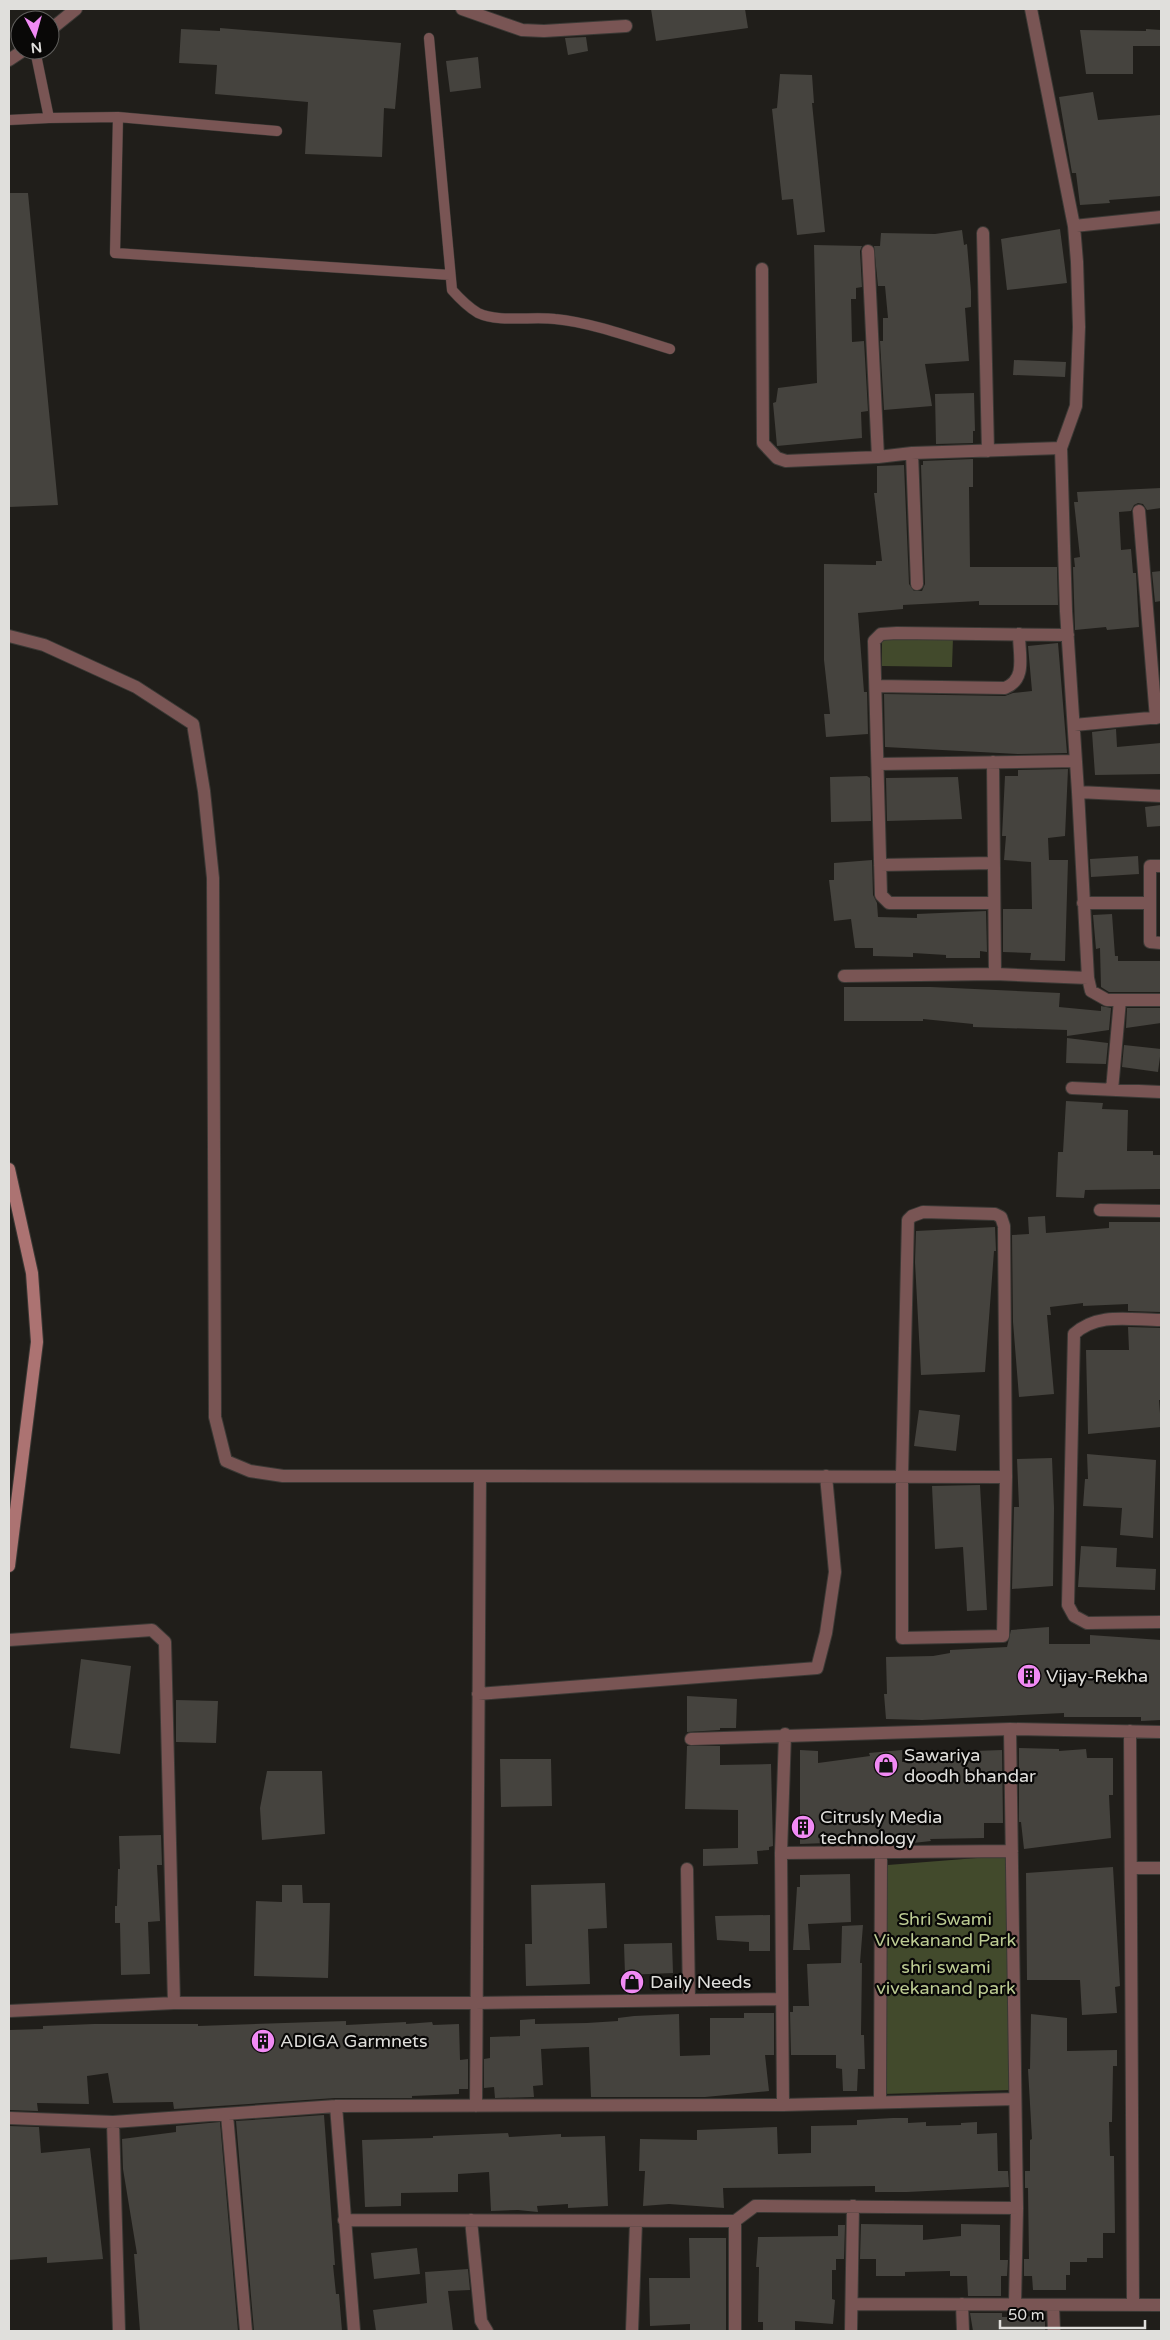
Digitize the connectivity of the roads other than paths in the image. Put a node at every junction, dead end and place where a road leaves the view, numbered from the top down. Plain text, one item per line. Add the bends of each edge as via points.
1 (76, 9) edge
2 (462, 9) edge
3 (1031, 9) edge
4 (60, 22) edge
5 (626, 26) dead end
6 (428, 38) dead end
7 (37, 60) edge
8 (118, 117) junction
9 (49, 118) junction
10 (9, 120) edge
11 (277, 130) dead end
12 (1161, 217) edge
13 (1074, 226) junction
14 (983, 233) dead end
15 (868, 251) dead end
16 (762, 269) dead end
17 (450, 275) junction
18 (670, 349) dead end
19 (1061, 448) junction
20 (988, 451) junction
21 (912, 453) junction
22 (878, 457) junction
23 (1139, 511) dead end
24 (917, 584) dead end
25 (1019, 634) junction
26 (1068, 635) junction
27 (9, 636) edge
28 (876, 686) junction
29 (1159, 717) edge
30 (1074, 725) junction
31 (993, 762) junction
32 (1076, 762) junction
33 (878, 764) junction
34 (1078, 792) junction
35 (1161, 796) edge
36 (993, 863) junction
37 (880, 865) junction
38 (1161, 866) edge
39 (993, 903) junction
40 (1083, 903) junction
41 (1149, 903) junction
42 (1161, 943) edge
43 (995, 974) junction
44 (844, 976) dead end
45 (1088, 978) junction
46 (1120, 1000) junction
47 (1161, 1000) edge
48 (1072, 1088) dead end
49 (1112, 1090) junction
50 (1161, 1092) edge
51 (9, 1169) edge
52 (1100, 1210) dead end
53 (1161, 1211) edge
54 (1161, 1320) edge
55 (480, 1476) junction
56 (826, 1476) junction
57 (902, 1476) junction
58 (1006, 1477) junction
59 (9, 1566) edge
60 (1161, 1622) edge
61 (9, 1640) edge
62 (478, 1694) junction
63 (1010, 1729) junction
64 (1130, 1731) junction
65 (1161, 1732) edge
66 (785, 1734) junction
67 (691, 1738) dead end
68 (1012, 1851) junction
69 (881, 1852) junction
70 (781, 1853) junction
71 (1131, 1868) junction
72 (1161, 1868) edge
73 (687, 1869) dead end
74 (782, 1999) junction
75 (689, 2000) junction
76 (475, 2003) junction
77 (174, 2004) junction
78 (9, 2011) edge
79 (1015, 2099) junction
80 (880, 2102) junction
81 (783, 2105) junction
82 (336, 2106) junction
83 (476, 2106) junction
84 (227, 2115) junction
85 (9, 2118) edge
86 (112, 2122) junction
87 (853, 2206) junction
88 (1017, 2208) junction
89 (344, 2220) junction
90 (471, 2220) junction
91 (735, 2221) junction
92 (636, 2222) junction
93 (852, 2304) junction
94 (962, 2304) junction
95 (1015, 2304) junction
96 (1053, 2304) junction
97 (1133, 2305) junction
98 (1161, 2305) edge
99 (119, 2331) edge
100 (246, 2331) edge
101 (354, 2331) edge
102 (487, 2331) edge
103 (632, 2331) edge
104 (735, 2331) edge
105 (851, 2331) edge
106 (963, 2331) edge
107 (1054, 2331) edge

1 - 4 street
2 - 5 street via 522,30
3 - 13 street
6 - 17 lane
7 - 9 lane
8 - 9 lane
8 - 11 lane
8 - 17 lane via 115,253
9 - 10 lane
12 - 13 street
13 - 19 street via 1079,327 1076,406
14 - 20 street
15 - 22 street
16 - 22 street via 762,443 777,458 786,461
17 - 18 lane via 452,290 462,302 479,313 516,319 554,318
19 - 20 street
19 - 26 street
20 - 21 street
21 - 22 street
21 - 24 street
23 - 29 street
25 - 26 street
25 - 28 street via 1020,676 1014,684 1004,688
25 - 28 street via 882,634 874,641
26 - 30 street
27 - 55 street via 44,645 136,687 193,724 213,878 215,1418 226,1461 250,1471 283,1476
28 - 33 street
29 - 30 street
30 - 32 street
31 - 32 street
31 - 33 street
31 - 36 street
32 - 34 street
33 - 37 street
34 - 35 street
34 - 40 street
36 - 37 street
36 - 39 street
37 - 39 street via 881,895 889,903
38 - 41 street via 1150,866
39 - 43 street
40 - 41 street
40 - 45 street
41 - 42 street via 1150,942
43 - 44 street
43 - 45 street
45 - 46 street via 1095,995 1107,1000
46 - 47 street
46 - 49 street
48 - 49 street
49 - 50 street
51 - 59 street via 32,1273 37,1342
52 - 53 street
54 - 60 street via 1099,1319 1084,1324 1074,1334 1068,1605 1074,1616 1087,1623
55 - 56 street
55 - 62 street
56 - 57 street
56 - 62 street via 834,1572 826,1634 817,1668
57 - 58 street
57 - 58 street via 902,1638 1002,1636
57 - 58 street via 908,1220 912,1216 932,1212 995,1214 1001,1217 1004,1226
61 - 77 street via 152,1630 165,1642
62 - 76 street
63 - 64 street
63 - 66 street
63 - 68 street
64 - 65 street
64 - 71 street
66 - 67 street
66 - 70 street
68 - 69 street
68 - 79 street
69 - 70 street
69 - 80 street
70 - 74 street
71 - 72 street
71 - 97 street
73 - 75 street
74 - 75 street
74 - 81 street
75 - 76 street
76 - 77 street
76 - 83 street
77 - 78 street
79 - 80 street
79 - 88 street
80 - 81 street
81 - 83 street
82 - 83 street
82 - 84 street
82 - 89 street
84 - 86 street
84 - 100 street
85 - 86 street
86 - 99 street
87 - 88 street
87 - 91 street via 754,2206
87 - 93 street
88 - 95 street
89 - 90 street
89 - 101 street
90 - 92 street
90 - 102 street via 482,2320
91 - 92 street
91 - 104 street
92 - 103 street
93 - 94 street
93 - 105 street
94 - 95 street
94 - 106 street
95 - 96 street
96 - 97 street
96 - 107 street
97 - 98 street

